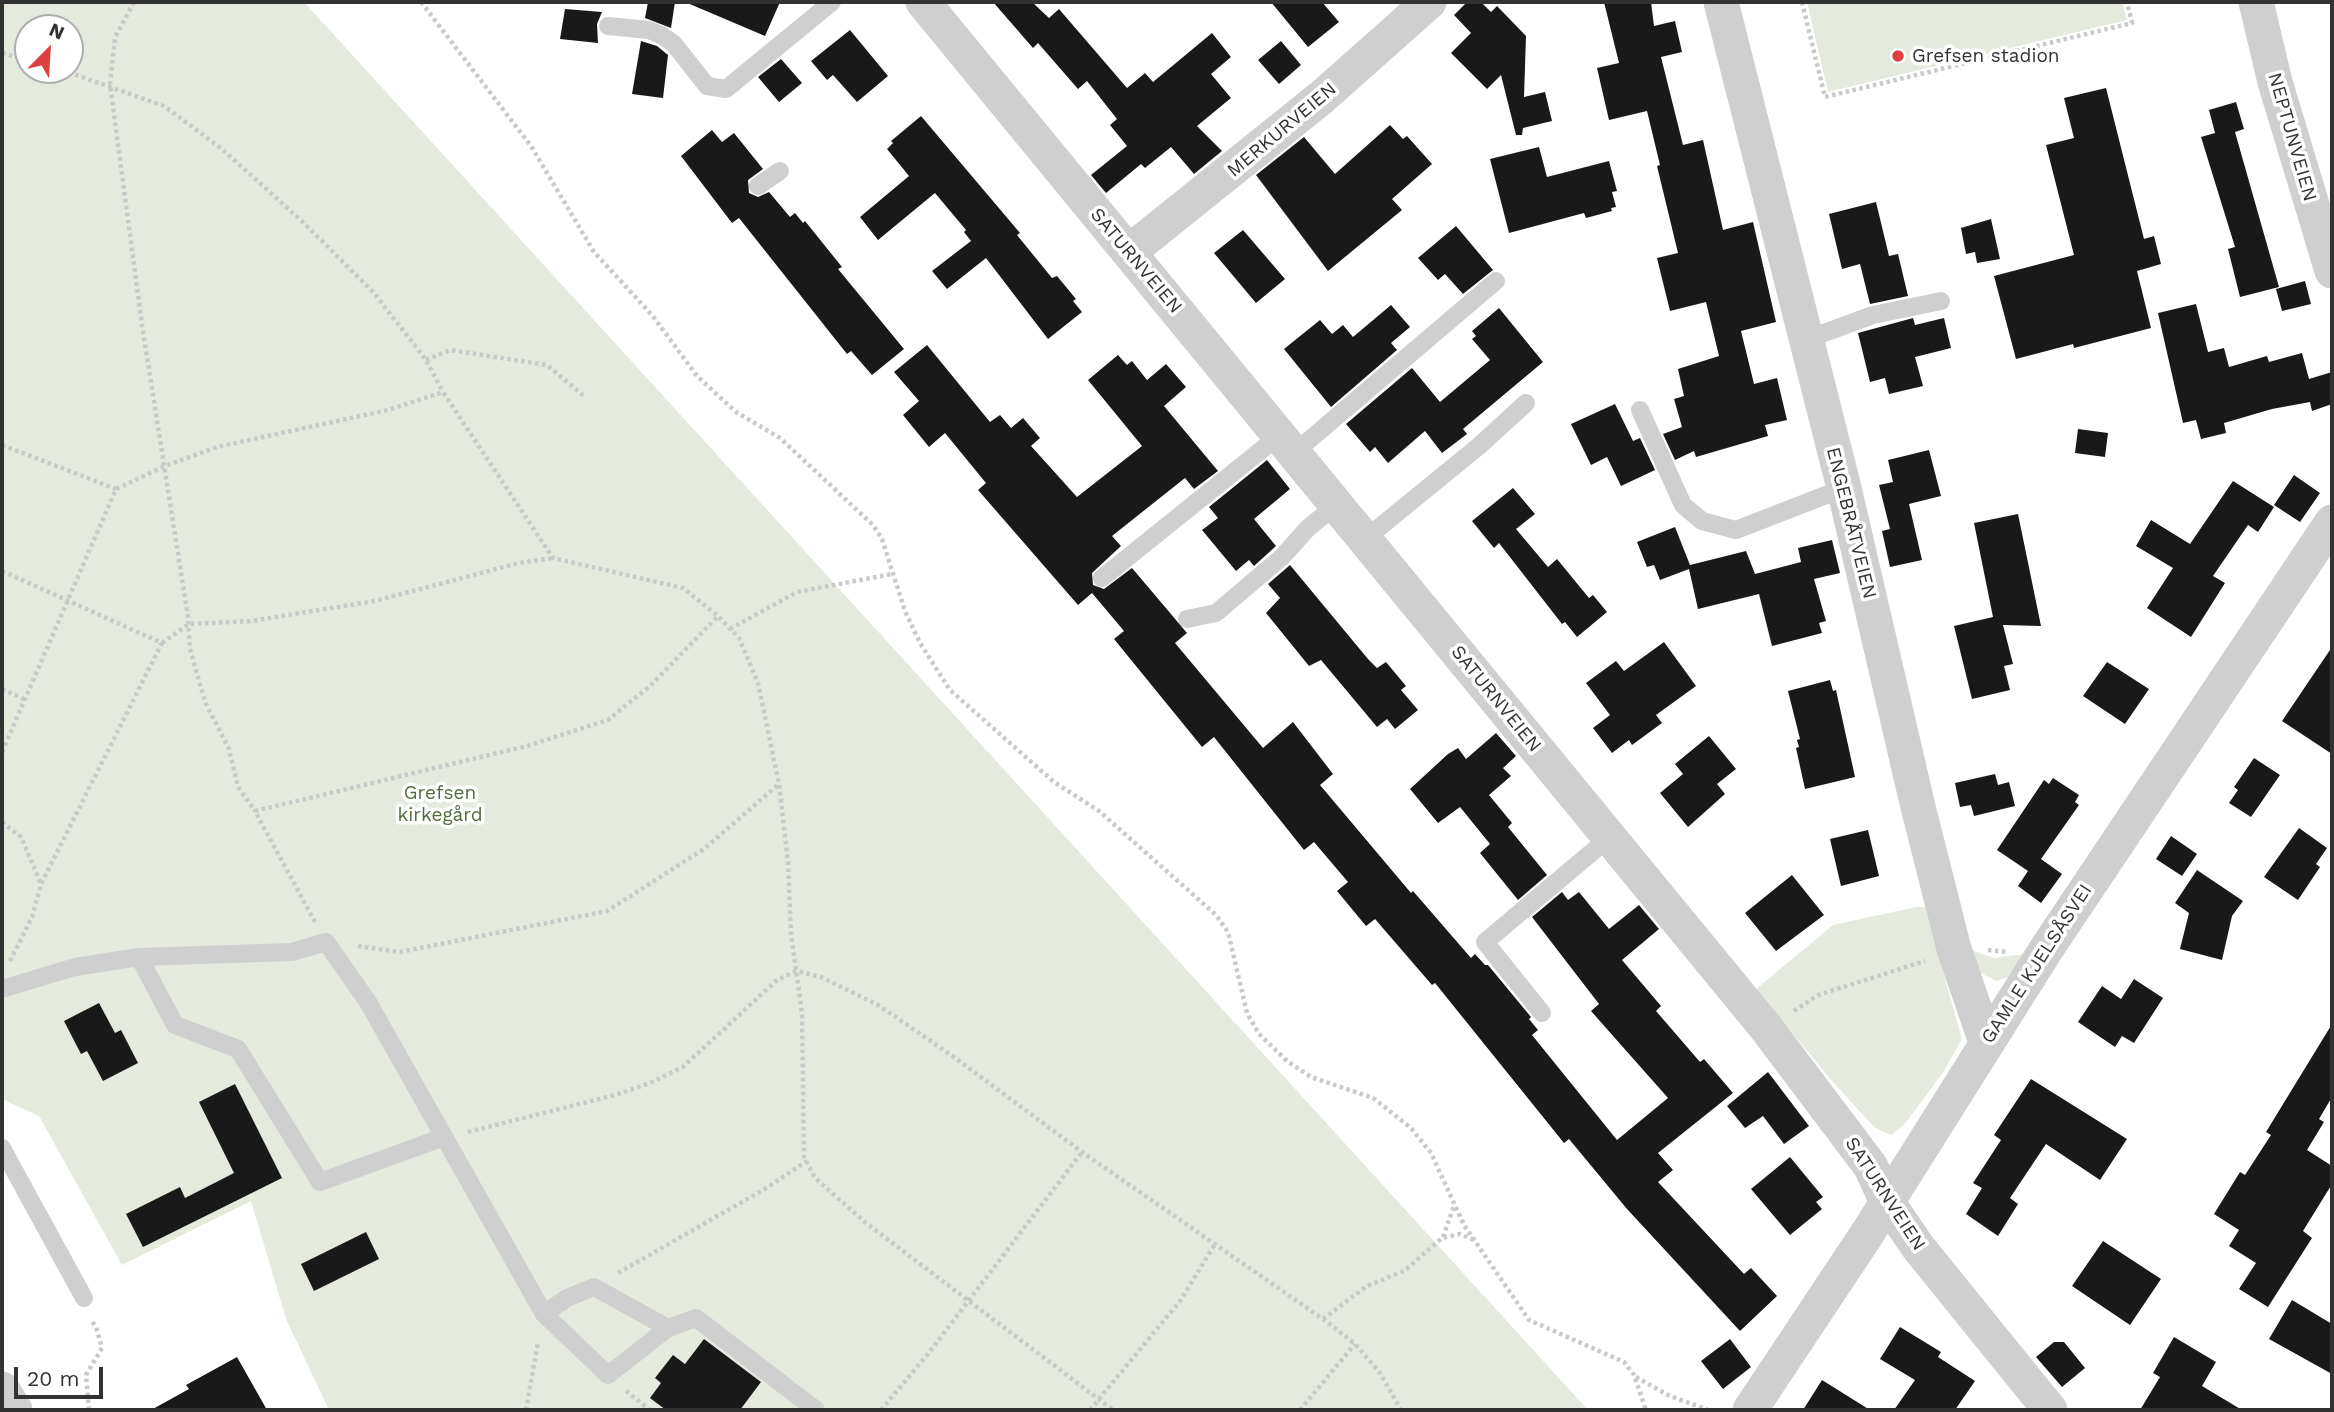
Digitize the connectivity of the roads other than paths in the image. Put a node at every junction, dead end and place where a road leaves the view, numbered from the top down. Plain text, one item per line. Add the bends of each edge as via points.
1 (832, 2) edge
2 (923, 2) edge
3 (1429, 2) edge
4 (1721, 2) edge
5 (2256, 2) edge
6 (608, 26) dead end
7 (780, 171) dead end
8 (758, 186) dead end
9 (1137, 269) junction
10 (2332, 271) edge
11 (1496, 281) dead end
12 (1941, 301) dead end
13 (1805, 340) junction
14 (1526, 403) dead end
15 (1640, 410) dead end
16 (1288, 444) junction
17 (1844, 488) junction
18 (1336, 505) junction
19 (2332, 522) edge
20 (1372, 556) junction
21 (1102, 578) dead end
22 (1187, 619) dead end
23 (1609, 837) junction
24 (139, 957) junction
25 (2, 989) edge
26 (1542, 1013) dead end
27 (1986, 1042) junction
28 (444, 1137) junction
29 (2, 1148) edge
30 (1886, 1200) junction
31 (84, 1298) road end
32 (544, 1314) junction
33 (668, 1328) junction
34 (2, 1389) edge
35 (15, 1410) edge
36 (816, 1410) edge
37 (1750, 1410) edge
38 (2050, 1410) edge

1 - 6 lane via 726,89 717,90 707,86 663,36
2 - 9 street, SATURNVEIEN
3 - 9 street, MERKURVEIEN
4 - 13 street, ENGEBRÅTVEIEN
5 - 10 street, NEPTUNVEIEN
7 - 8 lane
9 - 16 street, SATURNVEIEN
11 - 16 lane
12 - 13 lane via 1873,315
13 - 17 street, ENGEBRÅTVEIEN
14 - 20 lane
15 - 17 lane via 1683,505 1702,521 1735,530
16 - 18 street, SATURNVEIEN
16 - 21 lane
17 - 27 street, ENGEBRÅTVEIEN via 1917,807 1954,948
18 - 20 street, SATURNVEIEN
18 - 22 lane via 1216,613
19 - 27 street, GAMLE KJELSÅSVEI
20 - 23 street, SATURNVEIEN via 1579,788
23 - 26 lane via 1485,942
23 - 30 street, SATURNVEIEN via 1767,1029 1871,1167
24 - 25 lane via 75,967
24 - 28 lane via 292,952 326,942 368,1002
24 - 28 lane via 175,1025 238,1048 320,1182
27 - 30 street, GAMLE KJELSÅSVEI
28 - 32 lane
29 - 31 lane
30 - 37 street, GAMLE KJELSÅSVEI
30 - 38 street, SATURNVEIEN
32 - 33 lane via 594,1287
32 - 33 lane via 608,1375
33 - 36 lane via 696,1318
34 - 35 street

